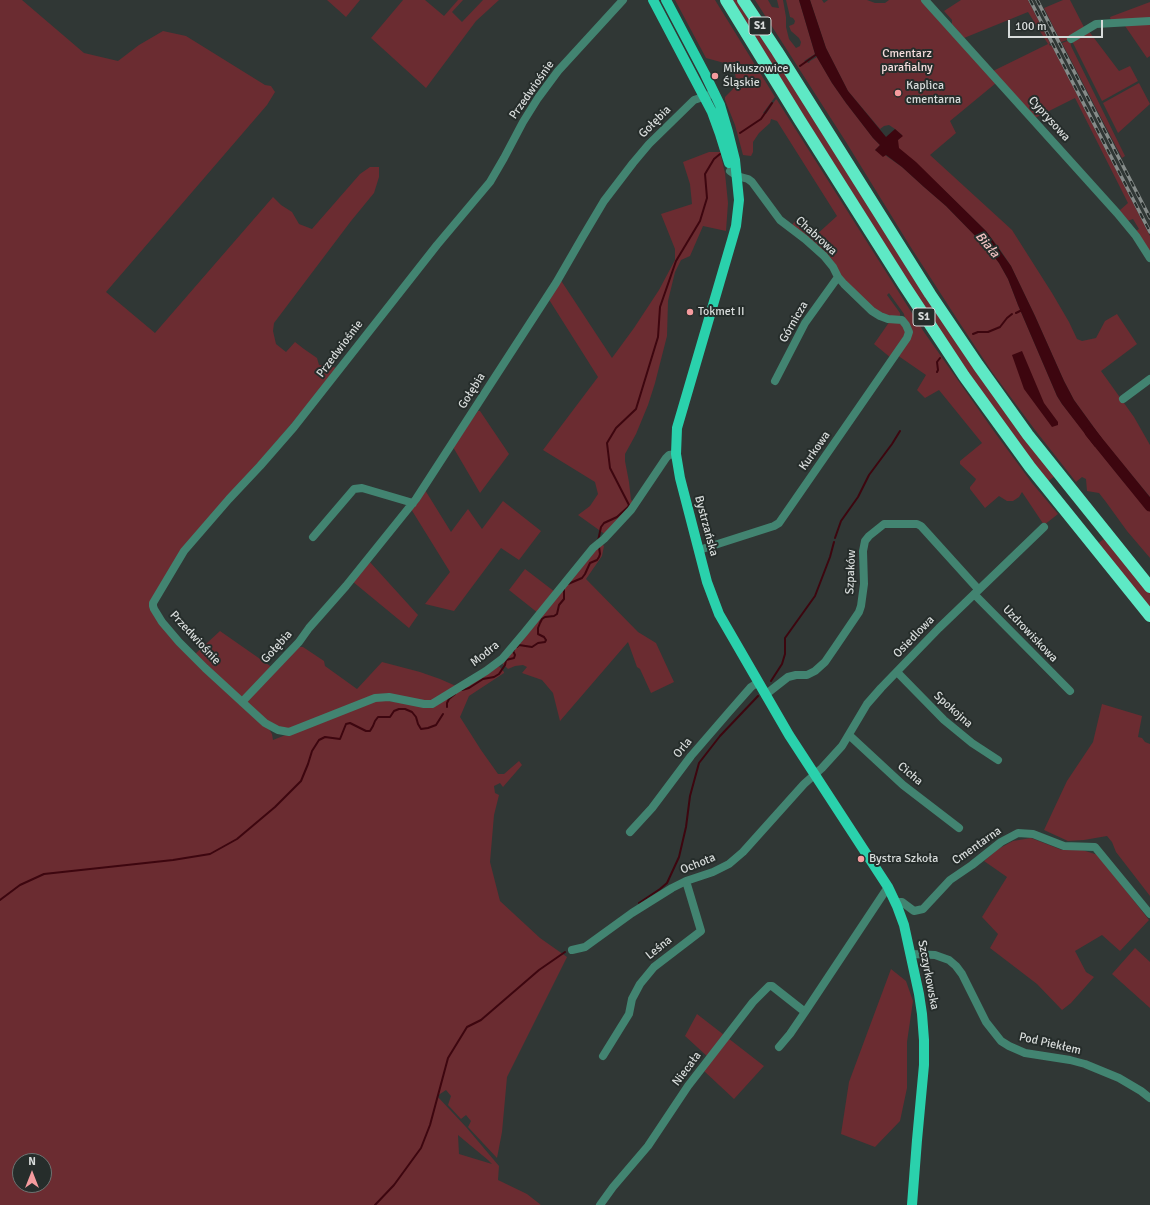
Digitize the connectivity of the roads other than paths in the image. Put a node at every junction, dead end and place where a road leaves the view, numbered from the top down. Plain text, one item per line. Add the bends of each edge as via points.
1 (623, 0) edge
2 (653, 0) edge
3 (666, 0) edge
4 (726, 0) edge
5 (743, 0) edge
6 (751, 0) edge
7 (925, 0) edge
8 (1150, 22) edge
9 (1072, 39) dead end
10 (777, 51) junction
11 (714, 94) junction
12 (704, 96) junction
13 (734, 173) junction
14 (1150, 258) edge
15 (838, 277) junction
16 (902, 320) joint
17 (1150, 379) edge
18 (775, 381) dead end
19 (1123, 399) dead end
20 (676, 454) junction
21 (413, 503) junction
22 (1044, 527) dead end
23 (312, 537) dead end
24 (699, 550) junction
25 (1150, 587) edge
26 (976, 591) junction
27 (1150, 616) edge
28 (897, 672) junction
29 (757, 683) junction
30 (1070, 691) dead end
31 (765, 695) junction
32 (242, 702) junction
33 (849, 735) junction
34 (998, 760) dead end
35 (814, 775) junction
36 (959, 828) dead end
37 (630, 832) dead end
38 (686, 881) junction
39 (888, 887) junction
40 (896, 902) junction
41 (1150, 914) edge
42 (572, 950) dead end
43 (911, 954) junction
44 (805, 1012) junction
45 (779, 1047) dead end
46 (604, 1056) dead end
47 (1150, 1098) edge
48 (600, 1205) edge
49 (912, 1205) edge

1 - 32 street, Przedwiośnie via 563,66 538,98 490,182 276,449 184,551 153,603 157,614 179,642
2 - 12 main road, Bystrzańska
3 - 11 main road, Bystrzańska
4 - 27 highway, S1 via 803,126 964,376 1030,467
5 - 10 highway, S1
6 - 10 highway via 771,33
7 - 14 street, Cyprysowa via 1109,203
8 - 9 street via 1096,24
10 - 25 highway, S1 via 934,300 978,365 1033,441
11 - 12 street, Gołębia
11 - 13 main road, Bystrzańska via 728,132
12 - 13 main road, Bystrzańska
12 - 21 street, Gołębia via 694,100 650,144 604,202 556,283
13 - 15 street, Chabrowa via 752,182 780,220 824,256
13 - 20 main road, Bystrzańska via 739,194 736,226 678,422
15 - 16 street, Chabrowa via 880,316
15 - 18 street, Górnicza via 805,323
16 - 24 street, Kurkowa via 908,328 907,338 780,523
17 - 19 street
20 - 24 main road, Bystrzańska
20 - 32 street, Modra via 666,458 632,510 596,545 498,662 432,704 390,697 375,698 289,732 269,726
21 - 23 street via 354,488
21 - 32 street, Gołębia via 299,642
22 - 26 street, Osiedlowa
24 - 29 main road, Bystrzańska via 719,614
26 - 28 street, Osiedlowa
26 - 30 street, Uzdrowiskowa
26 - 31 street, Szpaków via 921,526 884,524 865,542 861,606 836,646 815,671 807,675 788,677
28 - 33 street, Osiedlowa via 867,704
28 - 34 street, Spokojna via 944,720
29 - 31 main road, Bystrzańska
29 - 37 street, Orla via 691,756 652,808
31 - 35 main road, Bystrzańska
33 - 35 street, Osiedlowa via 837,752
33 - 36 street, Cicha via 903,785
35 - 38 street, Ochota via 737,858 713,872
35 - 39 main road, Szczyrkowska
38 - 42 street, Ochota via 632,913 585,947
38 - 46 street, Leśna via 701,931 654,967 640,984 632,999 629,1014
39 - 40 main road, Szczyrkowska
39 - 44 street
40 - 41 street, Cmentarna via 902,902 914,911 923,909 950,880 1018,833 1033,834 1064,846 1095,847
40 - 43 main road, Szczyrkowska
43 - 47 street, Pod Piekłem via 942,957 956,966 986,1022 1008,1046 1025,1053 1085,1064 1119,1078
43 - 49 main road, Szczyrkowska via 921,1003 924,1040
44 - 45 street
44 - 48 street, Niecała via 769,986 753,1002 688,1086 648,1146

